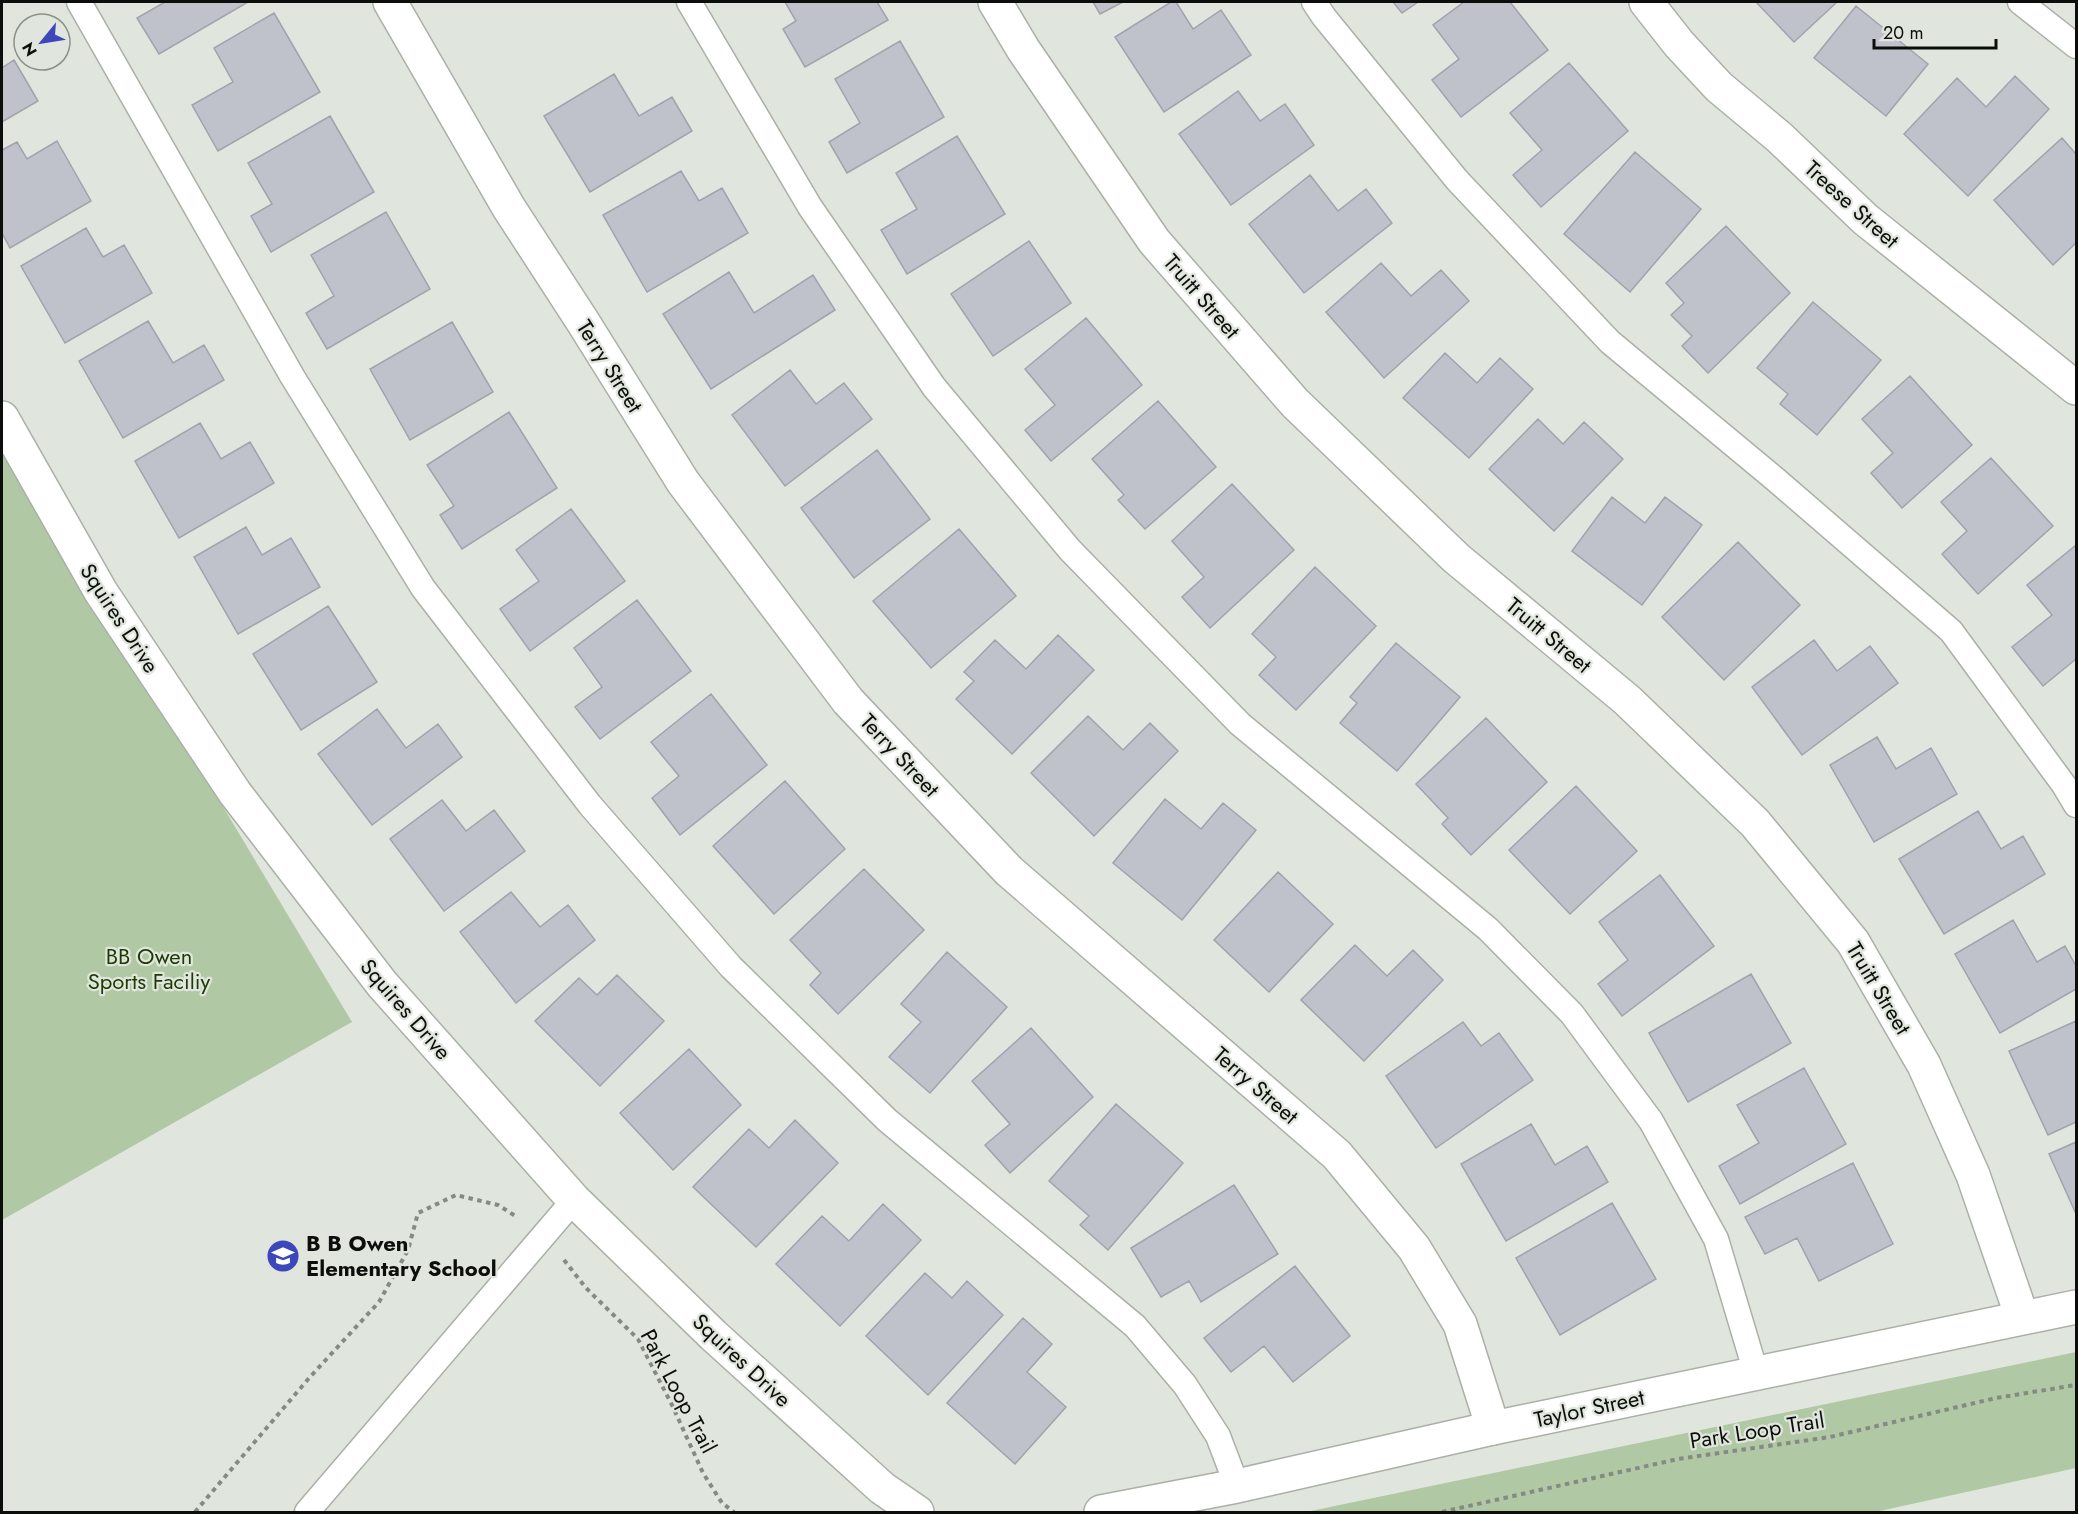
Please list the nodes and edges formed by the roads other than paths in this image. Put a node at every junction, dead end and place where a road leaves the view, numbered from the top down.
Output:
1 (79, 2) edge
2 (390, 2) edge
3 (689, 2) edge
4 (995, 2) edge
5 (1314, 2) edge
6 (1646, 2) edge
7 (2020, 2) edge
8 (2076, 46) edge
9 (2076, 388) edge
10 (2, 418) edge
11 (2076, 805) edge
12 (574, 1200) junction
13 (2076, 1306) edge
14 (2022, 1317) junction
15 (1756, 1373) junction
16 (1494, 1428) junction
17 (1237, 1486) junction
18 (307, 1512) edge
19 (917, 1512) edge
20 (1101, 1512) edge

1 - 17 lane
2 - 16 street, Terry Street
3 - 15 lane
4 - 14 street, Truitt Street
5 - 11 lane
6 - 9 street, Treese Street
7 - 8 lane
10 - 12 street, Squires Drive
12 - 18 lane
12 - 19 street, Squires Drive
13 - 14 street, Taylor Street
14 - 15 street, Taylor Street
15 - 16 street, Taylor Street
16 - 17 street, Taylor Street
17 - 20 street, Taylor Street

